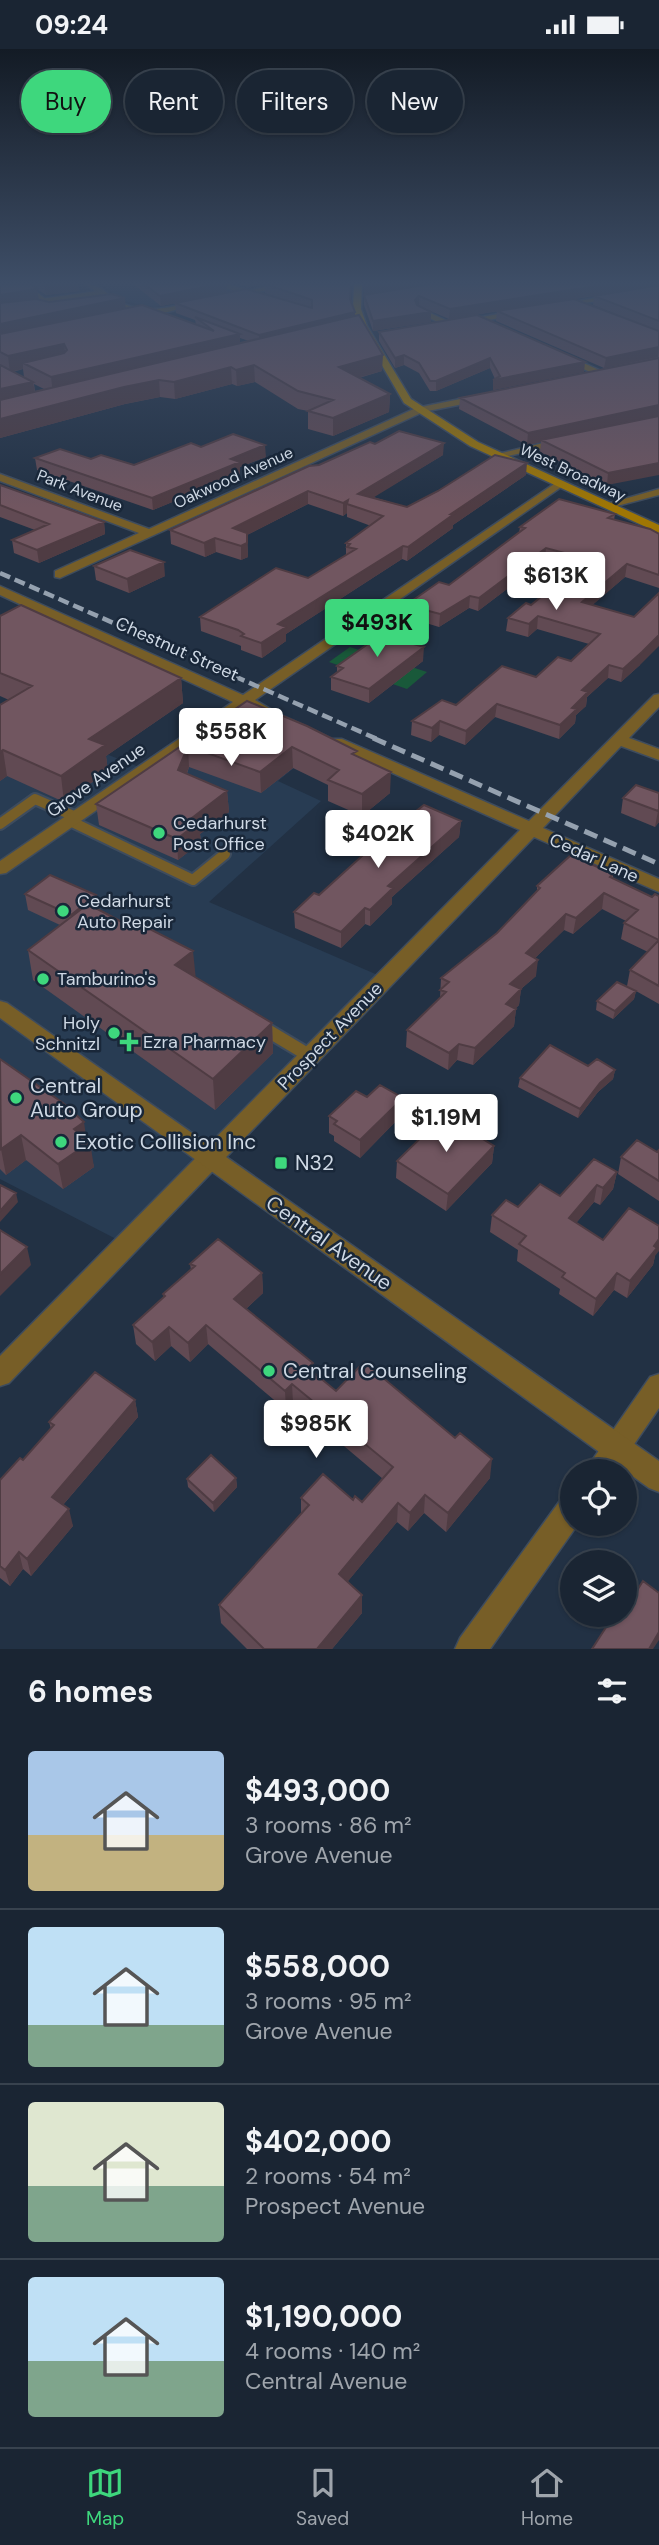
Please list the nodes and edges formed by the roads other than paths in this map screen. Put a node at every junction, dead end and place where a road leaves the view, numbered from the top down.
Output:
1 (382, 359) edge
2 (568, 359) edge
3 (614, 372) edge
4 (603, 374) junction
5 (590, 377) edge
6 (485, 398) edge
7 (420, 410) junction
8 (580, 437) edge
9 (499, 455) junction
10 (0, 477) edge
11 (559, 483) junction
12 (659, 492) edge
13 (608, 505) junction
14 (659, 529) edge
15 (149, 533) junction
16 (60, 574) dead end
17 (0, 590) edge
18 (28, 603) junction
19 (9, 613) edge
20 (659, 698) edge
21 (244, 701) junction
22 (282, 718) edge
23 (319, 734) edge
24 (618, 739) junction
25 (659, 755) edge
26 (73, 819) junction
27 (0, 824) edge
28 (530, 830) junction
29 (225, 855) dead end
30 (1, 866) edge
31 (659, 886) edge
32 (0, 1008) edge
33 (252, 1021) edge
34 (310, 1056) junction
35 (210, 1158) junction
36 (0, 1374) edge
37 (659, 1387) edge
38 (615, 1447) junction
39 (607, 1459) edge
40 (659, 1478) edge
41 (560, 1525) edge
42 (471, 1649) edge

1 - 7 main road, West Broadway
2 - 4 street
3 - 4 street
4 - 5 street
6 - 7 street, Oakwood Avenue
7 - 9 main road, West Broadway
7 - 15 street, Oakwood Avenue
8 - 9 street
9 - 11 main road, West Broadway
10 - 15 street, Park Avenue
11 - 13 main road, West Broadway
11 - 21 street, Grove Avenue
12 - 13 street
13 - 14 main road, West Broadway
15 - 16 street, Oakwood Avenue
17 - 18 street, Chestnut Street
18 - 19 street
18 - 21 street, Chestnut Street
20 - 24 street, Prospect Avenue
21 - 22 street, Chestnut Street
21 - 26 street, Grove Avenue
23 - 28 street
24 - 25 street
24 - 28 street, Prospect Avenue
26 - 27 lane
26 - 29 lane
26 - 30 street, Grove Avenue
28 - 31 street, Cedar Lane
28 - 34 street, Prospect Avenue
32 - 35 street, Central Avenue
33 - 34 lane
34 - 35 street, Prospect Avenue
35 - 36 street, Prospect Avenue
35 - 38 street, Central Avenue
37 - 38 street
38 - 39 street
38 - 40 street, Central Avenue
41 - 42 street

